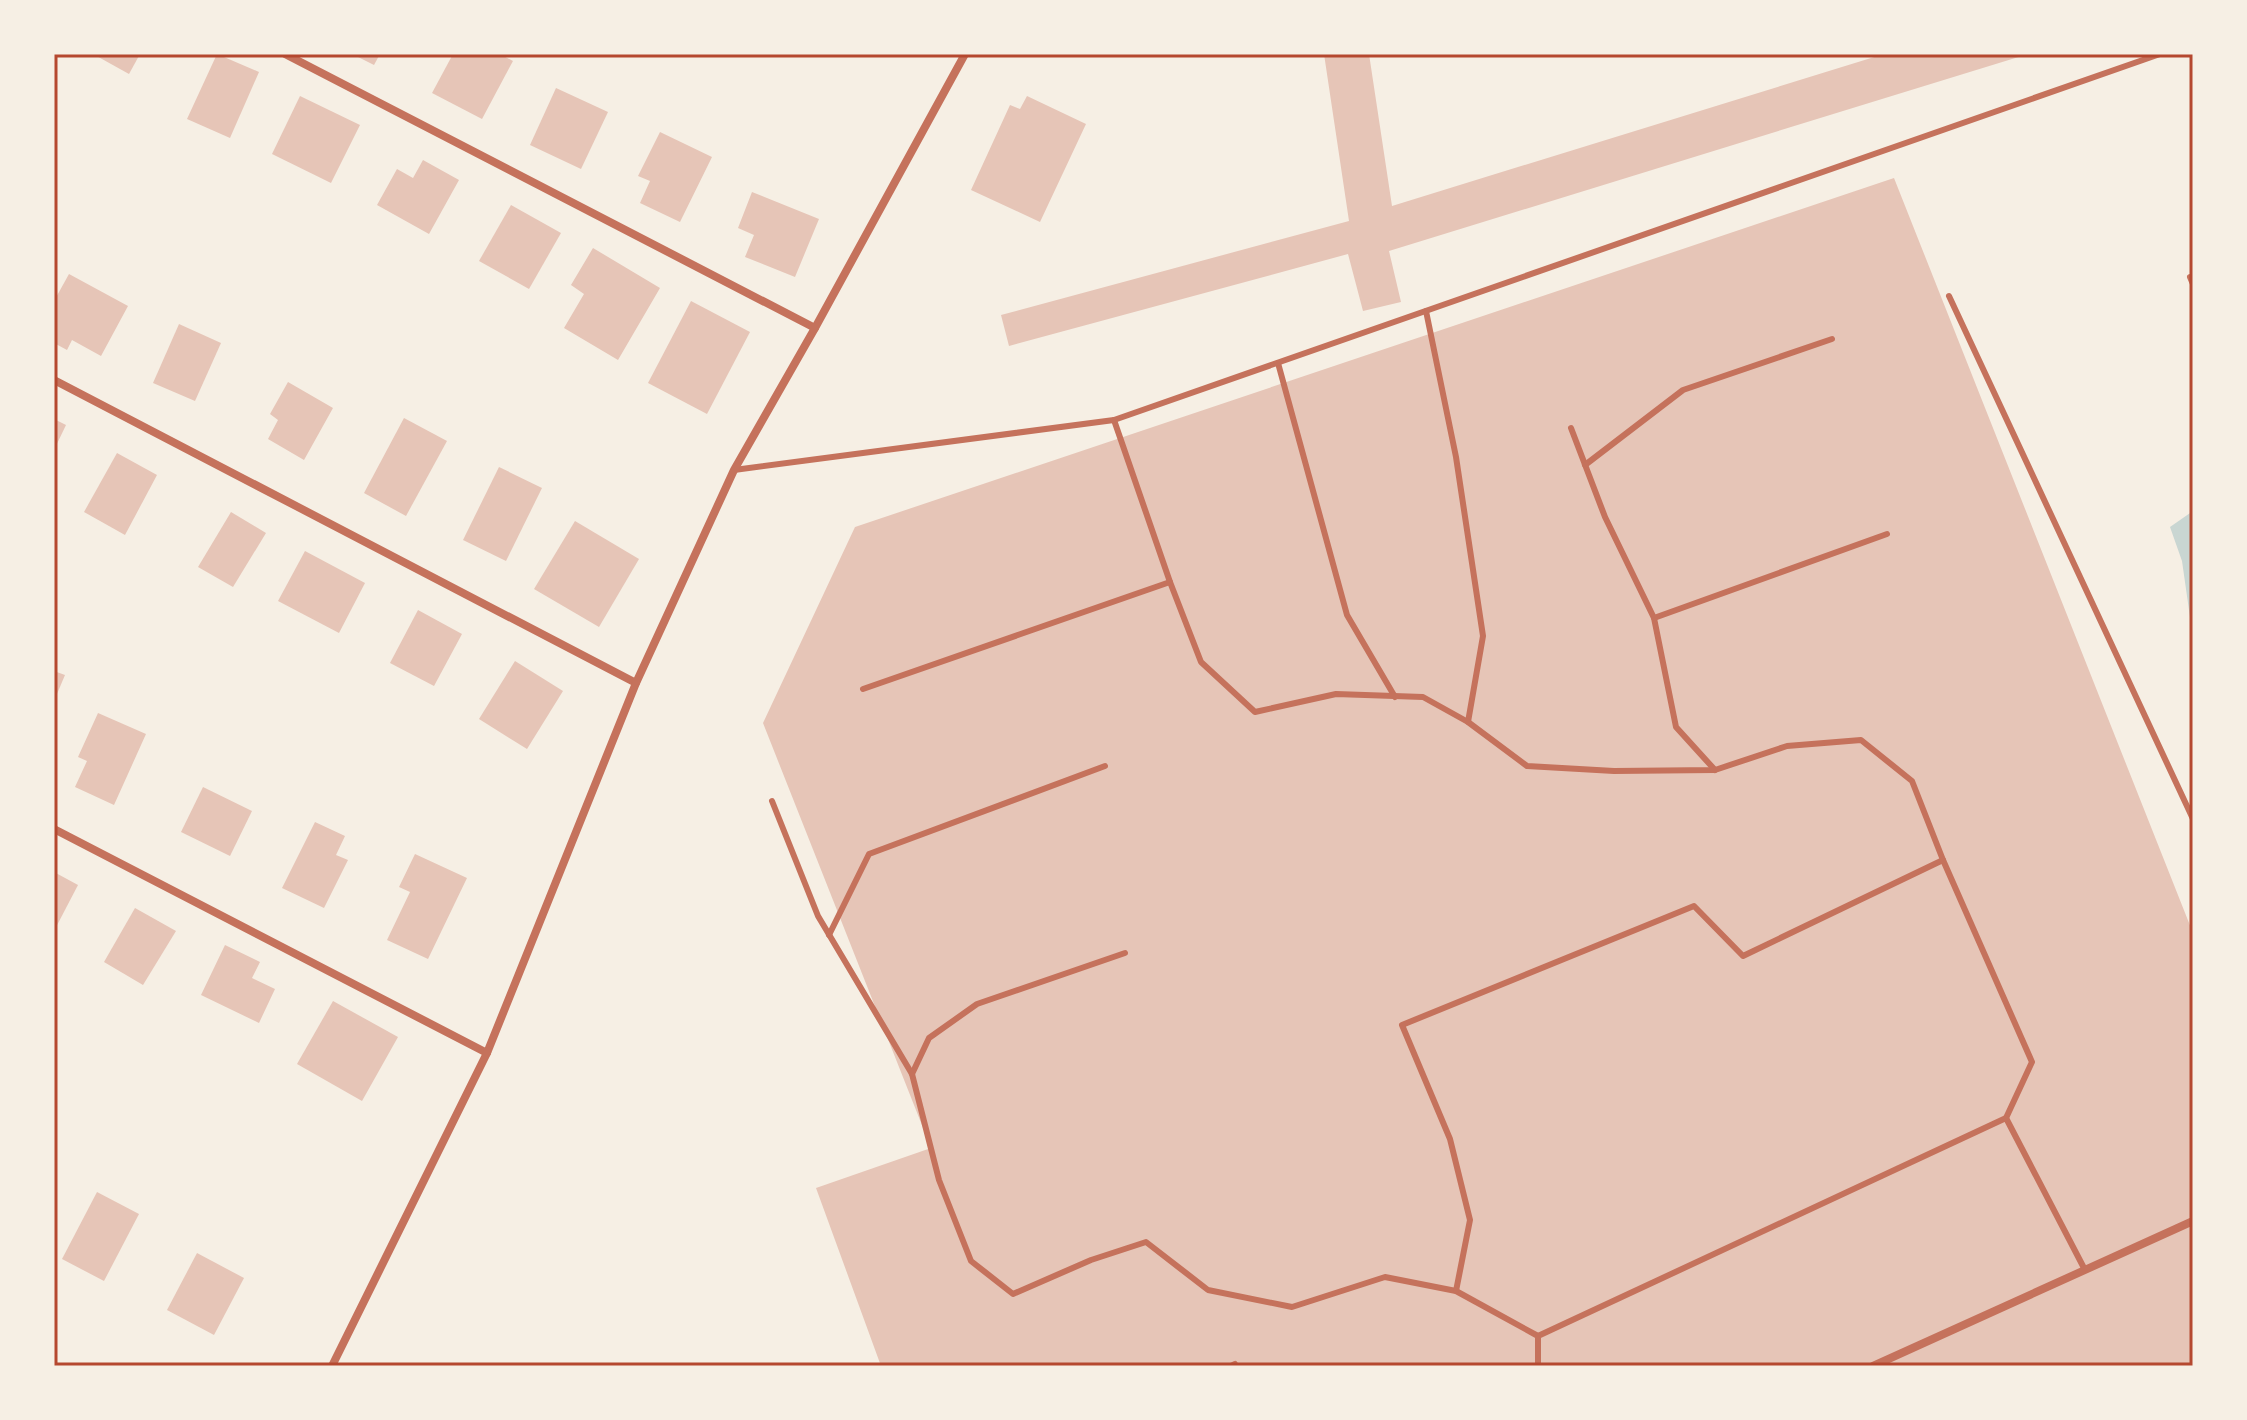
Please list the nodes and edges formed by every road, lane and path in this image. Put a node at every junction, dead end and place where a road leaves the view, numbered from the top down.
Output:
1 (285, 54) edge
2 (965, 54) edge
3 (2160, 54) edge
4 (1949, 296) dead end
5 (1426, 311) junction
6 (815, 328) junction
7 (1832, 339) dead end
8 (1278, 363) junction
9 (54, 380) edge
10 (1114, 420) junction
11 (1571, 428) dead end
12 (1585, 465) junction
13 (734, 470) junction
14 (1887, 534) dead end
15 (1170, 582) junction
16 (1654, 618) junction
17 (636, 683) junction
18 (863, 689) dead end
19 (1395, 697) junction
20 (1468, 722) junction
21 (1105, 766) dead end
22 (1715, 770) junction
23 (772, 801) dead end
24 (2193, 819) edge
25 (54, 829) edge
26 (1943, 860) junction
27 (829, 935) junction
28 (1125, 953) dead end
29 (487, 1053) junction
30 (912, 1074) junction
31 (2006, 1118) junction
32 (2193, 1221) edge
33 (2085, 1270) junction
34 (1456, 1291) junction
35 (1538, 1336) junction
36 (332, 1366) edge
37 (1538, 1366) edge
38 (1873, 1366) edge

1 - 6 street
2 - 6 street
3 - 5 lane
4 - 24 lane
5 - 8 lane
5 - 20 lane
6 - 13 street
7 - 12 lane
8 - 10 lane
8 - 19 lane
9 - 17 street
10 - 13 lane
10 - 15 lane
11 - 12 lane
12 - 16 lane
13 - 17 street
14 - 16 lane
15 - 18 lane
15 - 19 lane
16 - 22 lane
17 - 29 street
19 - 20 lane
20 - 22 lane
21 - 27 lane
22 - 26 lane
23 - 27 lane
25 - 29 street
26 - 31 lane
26 - 34 lane
27 - 30 lane
28 - 30 lane
29 - 36 street
30 - 34 lane
31 - 33 lane
31 - 35 lane
32 - 33 street
33 - 38 street
34 - 35 lane
35 - 37 lane

